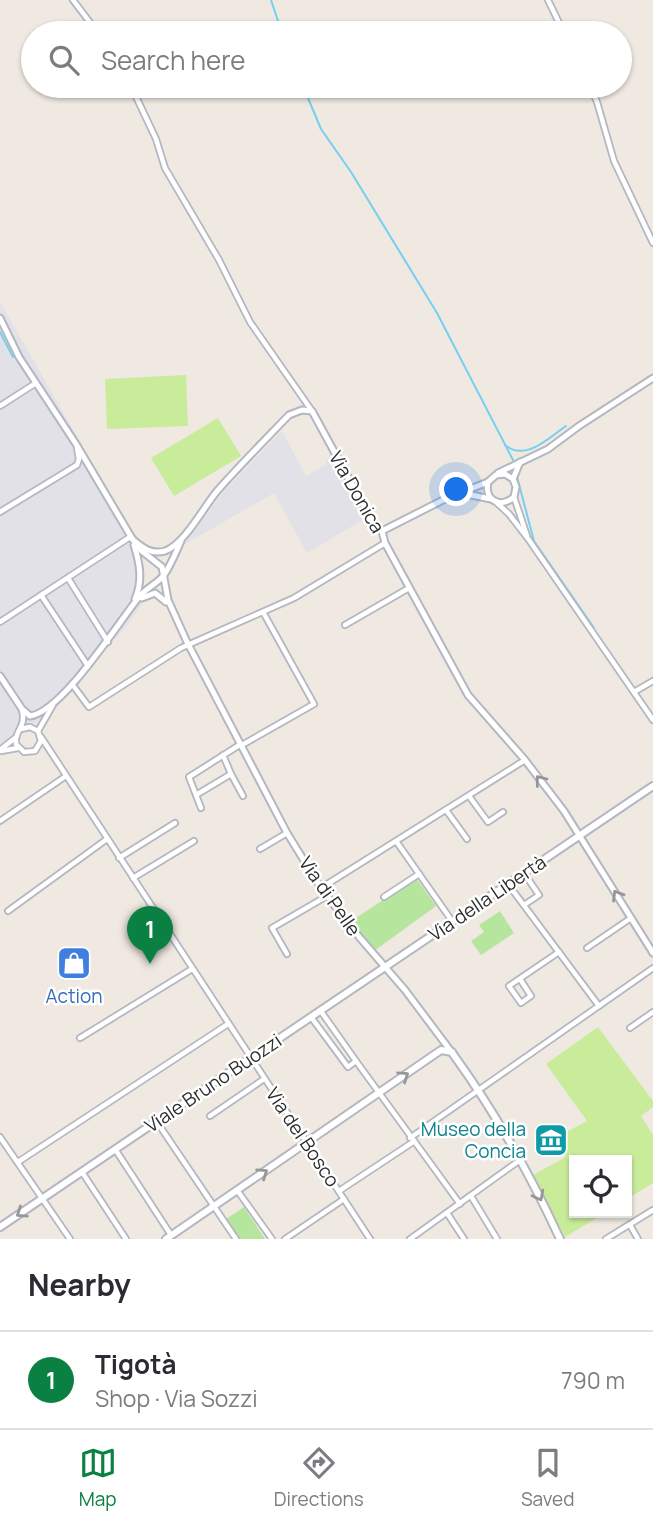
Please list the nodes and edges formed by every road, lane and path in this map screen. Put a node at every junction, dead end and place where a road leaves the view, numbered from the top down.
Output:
1 (73, 0) edge
2 (548, 0) edge
3 (89, 21) edge
4 (558, 21) edge
5 (137, 98) edge
6 (595, 98) edge
7 (653, 243) edge
8 (0, 318) edge
9 (653, 378) edge
10 (36, 383) junction
11 (0, 406) edge
12 (312, 411) junction
13 (76, 444) junction
14 (520, 461) junction
15 (72, 468) junction
16 (496, 475) junction
17 (96, 478) junction
18 (513, 479) junction
19 (488, 482) junction
20 (461, 493) junction
21 (514, 497) junction
22 (494, 501) junction
23 (0, 512) edge
24 (382, 531) junction
25 (186, 532) junction
26 (131, 538) junction
27 (528, 540) junction
28 (385, 543) junction
29 (165, 574) junction
30 (68, 578) junction
31 (409, 588) junction
32 (41, 595) junction
33 (130, 610) junction
34 (173, 611) junction
35 (263, 612) junction
36 (0, 622) edge
37 (345, 625) dead end
38 (108, 642) junction
39 (188, 644) junction
40 (88, 666) junction
41 (0, 676) edge
42 (653, 681) edge
43 (72, 684) junction
44 (634, 692) junction
45 (58, 698) junction
46 (22, 709) junction
47 (653, 720) edge
48 (21, 729) junction
49 (39, 734) junction
50 (16, 737) junction
51 (242, 744) junction
52 (19, 748) junction
53 (38, 749) junction
54 (0, 750) edge
55 (51, 753) junction
56 (223, 755) junction
57 (525, 760) junction
58 (231, 774) junction
59 (66, 776) junction
60 (653, 786) edge
61 (196, 795) junction
62 (243, 796) dead end
63 (469, 796) junction
64 (201, 808) dead end
65 (446, 810) junction
66 (503, 811) dead end
67 (0, 821) edge
68 (176, 823) dead end
69 (287, 833) junction
70 (580, 835) junction
71 (107, 839) junction
72 (467, 839) dead end
73 (194, 841) dead end
74 (396, 841) junction
75 (260, 849) dead end
76 (119, 858) junction
77 (524, 873) junction
78 (419, 874) junction
79 (133, 878) junction
80 (508, 884) junction
81 (321, 888) junction
82 (327, 896) junction
83 (384, 897) dead end
84 (524, 905) junction
85 (8, 911) dead end
86 (631, 918) junction
87 (452, 921) junction
88 (587, 948) dead end
89 (559, 952) junction
90 (653, 953) edge
91 (287, 954) dead end
92 (653, 968) edge
93 (192, 969) junction
94 (388, 970) junction
95 (520, 979) junction
96 (599, 1006) junction
97 (653, 1012) edge
98 (322, 1014) junction
99 (313, 1019) junction
100 (228, 1024) junction
101 (630, 1028) dead end
102 (80, 1038) dead end
103 (452, 1053) junction
104 (250, 1058) junction
105 (356, 1061) junction
106 (264, 1079) junction
107 (479, 1090) junction
108 (379, 1093) junction
109 (211, 1116) dead end
110 (156, 1121) junction
111 (0, 1137) edge
112 (411, 1140) junction
113 (308, 1143) junction
114 (116, 1149) junction
115 (521, 1160) junction
116 (18, 1162) junction
117 (82, 1172) junction
118 (237, 1190) junction
119 (339, 1191) junction
120 (471, 1196) junction
121 (42, 1198) junction
122 (344, 1199) junction
123 (460, 1203) junction
124 (214, 1206) junction
125 (653, 1210) edge
126 (447, 1213) junction
127 (630, 1225) junction
128 (0, 1227) edge
129 (168, 1237) edge
130 (70, 1239) edge
131 (126, 1239) edge
132 (236, 1239) edge
133 (272, 1239) edge
134 (285, 1239) edge
135 (370, 1239) edge
136 (410, 1239) edge
137 (464, 1239) edge
138 (497, 1239) edge
139 (560, 1239) edge
140 (606, 1239) edge
141 (638, 1239) edge

1 - 3 street
2 - 4 street
5 - 12 street, Via Donica
6 - 7 street
8 - 10 street
9 - 14 street
10 - 11 street
10 - 13 street
12 - 24 street, Via Donica
12 - 25 street
13 - 15 street
13 - 17 street
14 - 16 street
14 - 18 street
15 - 17 street
15 - 23 street
16 - 18 street
16 - 19 street
17 - 26 street
18 - 21 street
19 - 20 street
19 - 22 street
20 - 22 street
20 - 24 street
21 - 22 street
21 - 27 street
22 - 27 street
24 - 28 street, Via Donica
25 - 26 street
25 - 29 street
26 - 29 street
26 - 30 street
26 - 33 street
27 - 44 street
28 - 31 street, Via Donica
28 - 35 street
29 - 33 street
29 - 34 street, Via di Pelle
30 - 32 street
30 - 38 street
31 - 37 street
31 - 57 street, Via Donica
32 - 36 street
32 - 40 street
33 - 34 street
33 - 38 street
34 - 39 street, Via di Pelle
35 - 39 street
35 - 51 street
38 - 40 street
39 - 43 street
39 - 51 street, Via di Pelle
40 - 43 street
41 - 46 street
42 - 44 street
43 - 45 street
44 - 47 street
45 - 46 street
45 - 49 street
46 - 48 street
48 - 49 street
48 - 50 street
49 - 53 street
49 - 55 street, Via del Bosco
50 - 52 street
50 - 54 street
51 - 56 street
51 - 69 street, Via di Pelle
52 - 53 street
52 - 54 street
53 - 55 street
55 - 59 street, Via del Bosco
56 - 58 street
56 - 61 street
57 - 63 street
70 -> 57 street, Via Donica
58 - 61 street
58 - 62 street
59 - 67 street
59 - 71 street, Via del Bosco
60 - 70 main road, Via della Libertà
61 - 64 street
63 - 65 street
63 - 66 street
65 - 72 street
65 - 74 street
68 - 76 street
69 - 75 street
69 - 81 street, Via di Pelle
70 - 77 main road, Via della Libertà
86 -> 70 street, Via Donica
71 - 76 street, Via del Bosco
71 - 85 street
73 - 79 street
74 - 78 street
74 - 81 street
76 - 79 street, Via del Bosco
77 - 80 main road, Via della Libertà
77 - 84 street
78 - 83 street
78 - 87 street
79 - 93 street, Via del Bosco
80 - 84 street
80 - 87 main road, Via della Libertà
81 - 82 street, Via di Pelle
82 - 91 street
82 - 94 street, Via di Pelle
84 - 89 street
86 - 88 street
86 - 90 street, Via Donica
87 - 94 main road, Via della Libertà
89 - 95 street
89 - 96 street
92 - 96 street
93 - 100 street, Via del Bosco
93 - 102 street
94 - 98 main road, Viale Bruno Buozzi
94 - 103 street, Via di Pelle
95 - 95 street
96 - 107 street
97 - 101 street
98 - 99 main road, Viale Bruno Buozzi
98 - 105 street
99 - 104 main road, Viale Bruno Buozzi
99 - 105 street
100 - 104 street, Via del Bosco
100 - 116 street
103 - 107 main road, Via di Pelle
108 -> 103 main road
104 - 106 street, Via del Bosco
104 - 110 main road, Viale Bruno Buozzi
105 - 108 street
106 - 109 street
106 - 113 street, Via del Bosco
107 - 112 street
107 - 115 main road, Via di Pelle
108 - 112 street
108 - 113 main road
110 - 114 main road, Viale Bruno Buozzi
110 - 124 street
111 - 116 street
112 - 119 street
112 - 123 street
118 -> 113 main road
113 - 119 street, Via del Bosco
114 - 117 main road, Viale Bruno Buozzi
114 - 129 street
115 - 120 street
115 -> 139 main road, Via di Pelle
116 - 121 street
117 - 121 main road, Viale Bruno Buozzi
117 - 131 street
118 - 124 main road
118 - 133 street
119 - 122 street, Via del Bosco
120 - 123 street
120 - 138 street
121 -> 128 main road, Viale Bruno Buozzi
121 - 130 street
122 - 134 street
122 - 135 street, Via del Bosco
123 - 126 street
124 - 129 main road
124 - 132 street
125 - 127 street
126 - 136 street
126 - 137 street
127 - 140 street
127 - 141 street

